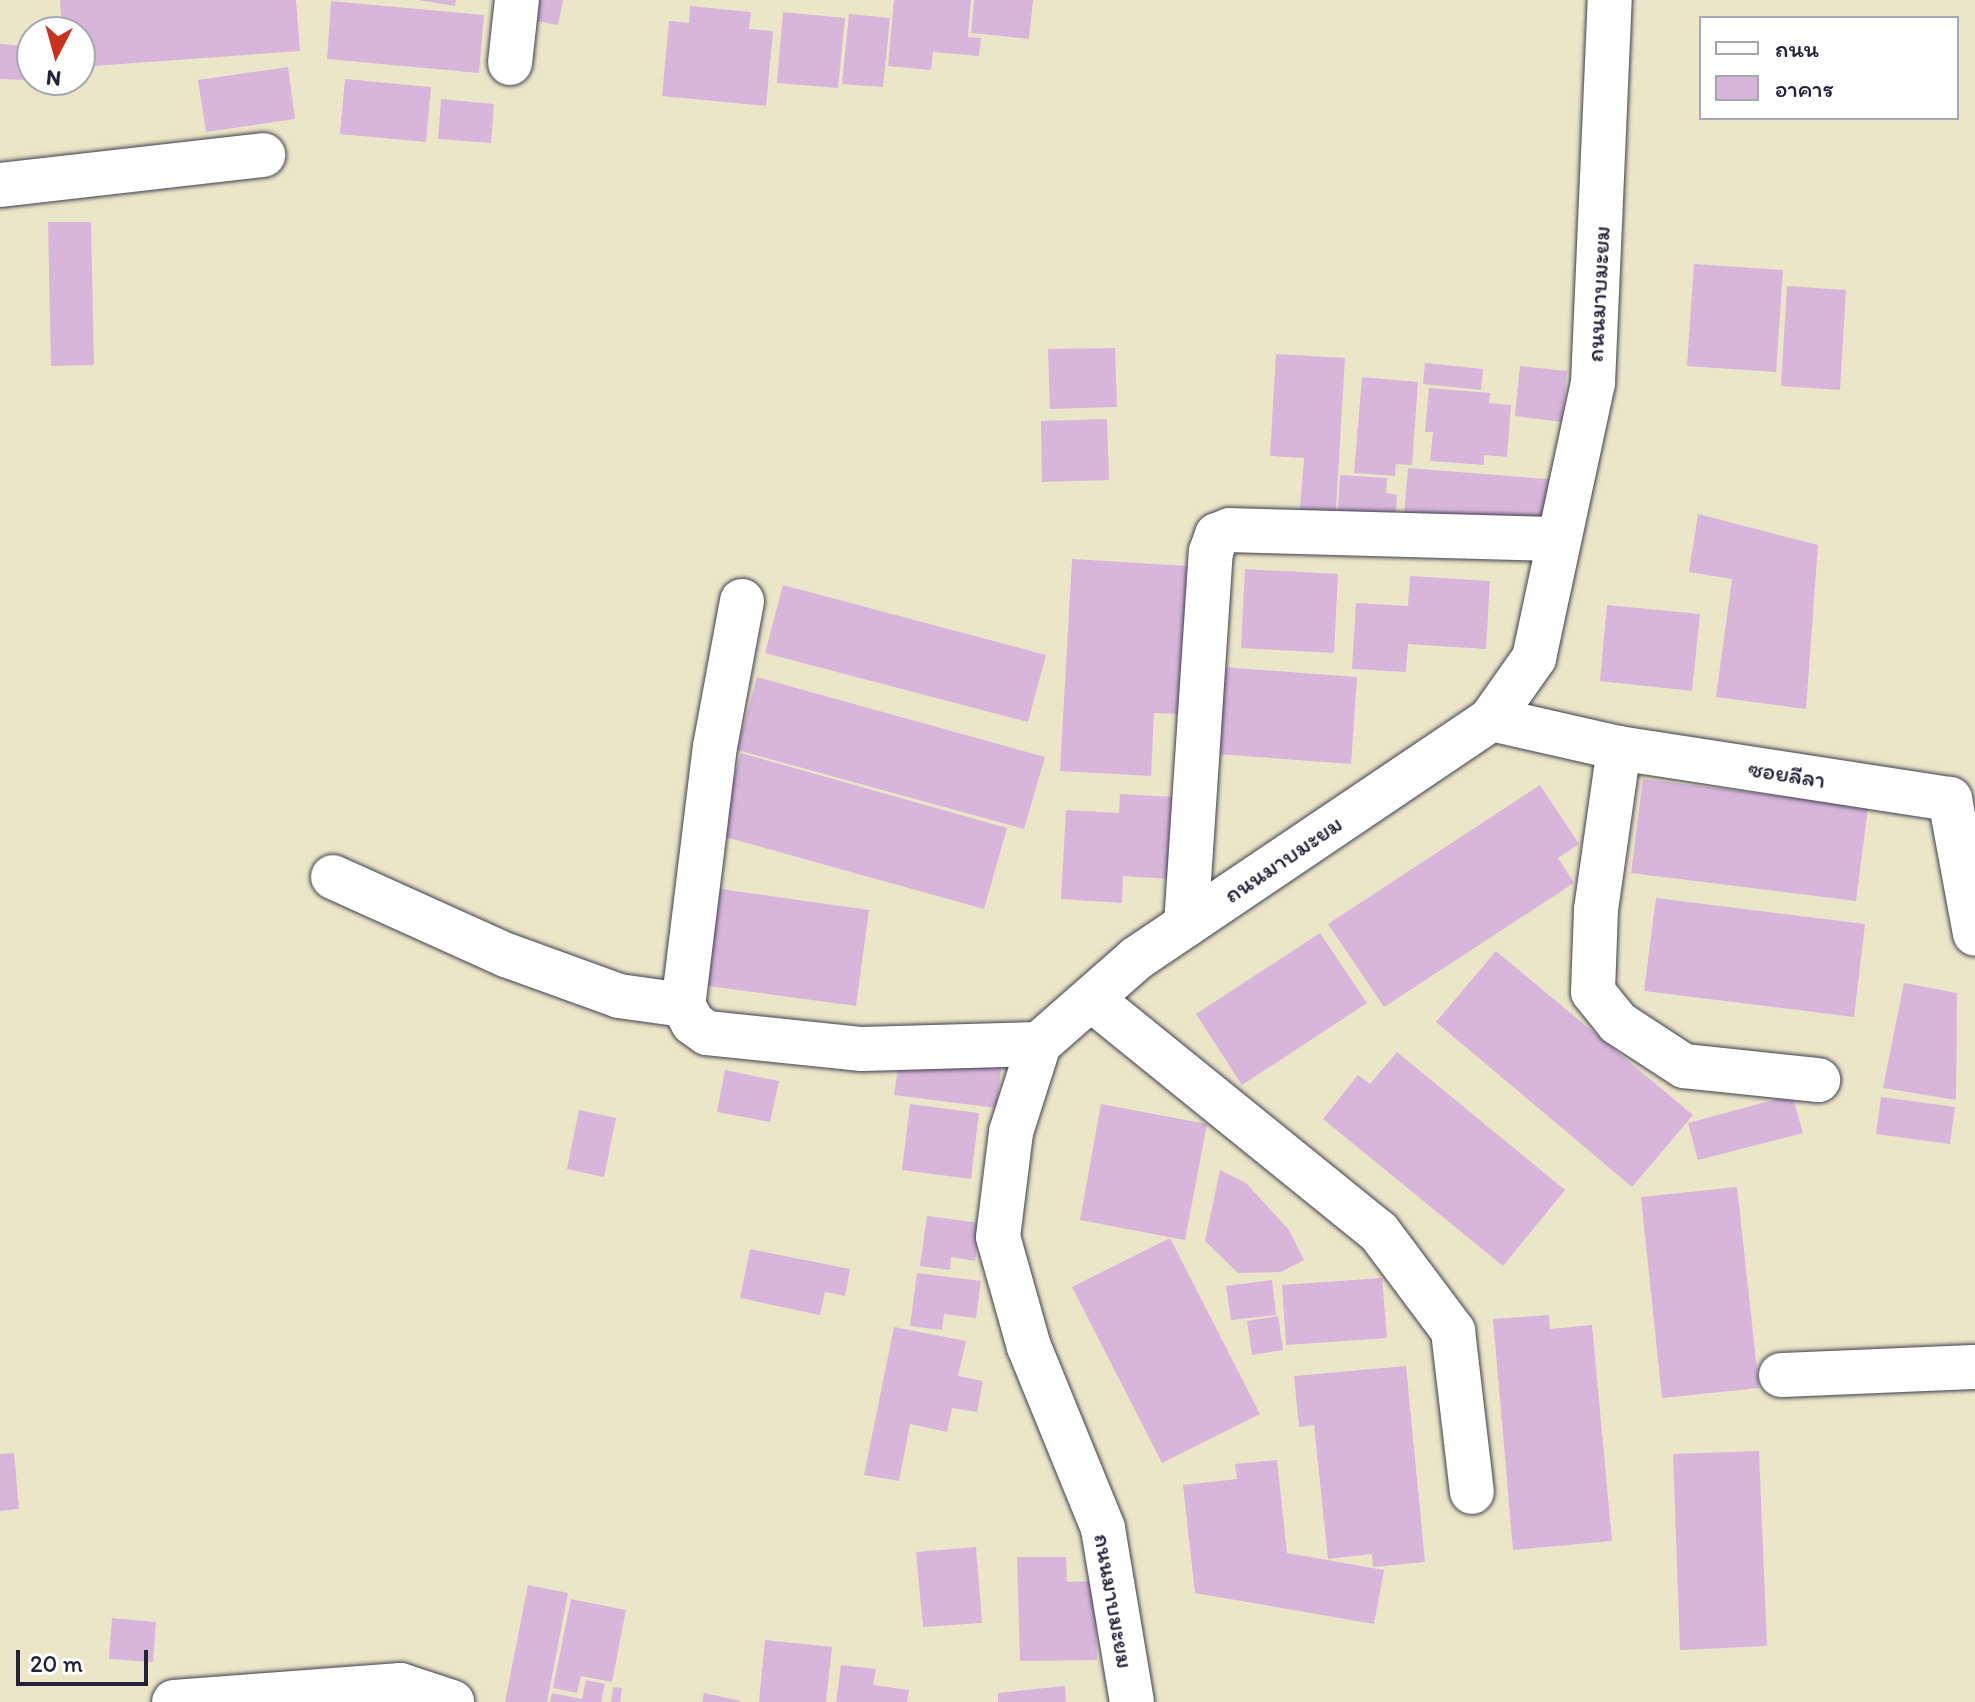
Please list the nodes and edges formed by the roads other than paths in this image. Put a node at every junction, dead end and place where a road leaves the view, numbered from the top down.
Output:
1 (517, 0) edge
2 (1610, 0) edge
3 (510, 63) dead end
4 (263, 155) dead end
5 (0, 185) edge
6 (1559, 539) junction
7 (742, 601) dead end
8 (1491, 719) junction
9 (1619, 748) junction
10 (1962, 789) edge
11 (333, 877) dead end
12 (1186, 925) junction
13 (1975, 934) edge
14 (1091, 999) junction
15 (683, 1005) junction
16 (1039, 1044) junction
17 (1818, 1080) dead end
18 (1975, 1367) edge
19 (1781, 1375) dead end
20 (1472, 1492) dead end
21 (174, 1702) edge
22 (452, 1702) edge
23 (1132, 1702) edge

1 - 3 street
2 - 6 street, ถนนมาบมะยม
4 - 5 street
6 - 8 street, ถนนมาบมะยม
6 - 12 street
7 - 15 street
8 - 9 street, ซอยลีลา
8 - 12 street, ถนนมาบมะยม
9 - 10 street, ซอยลีลา
9 - 17 street
10 - 13 street, ซอยลีลา
11 - 15 street
12 - 14 street, ถนนมาบมะยม
14 - 16 street, ถนนมาบมะยม
14 - 20 street
15 - 16 street
16 - 23 street, ถนนมาบมะยม
18 - 19 street
21 - 22 street

